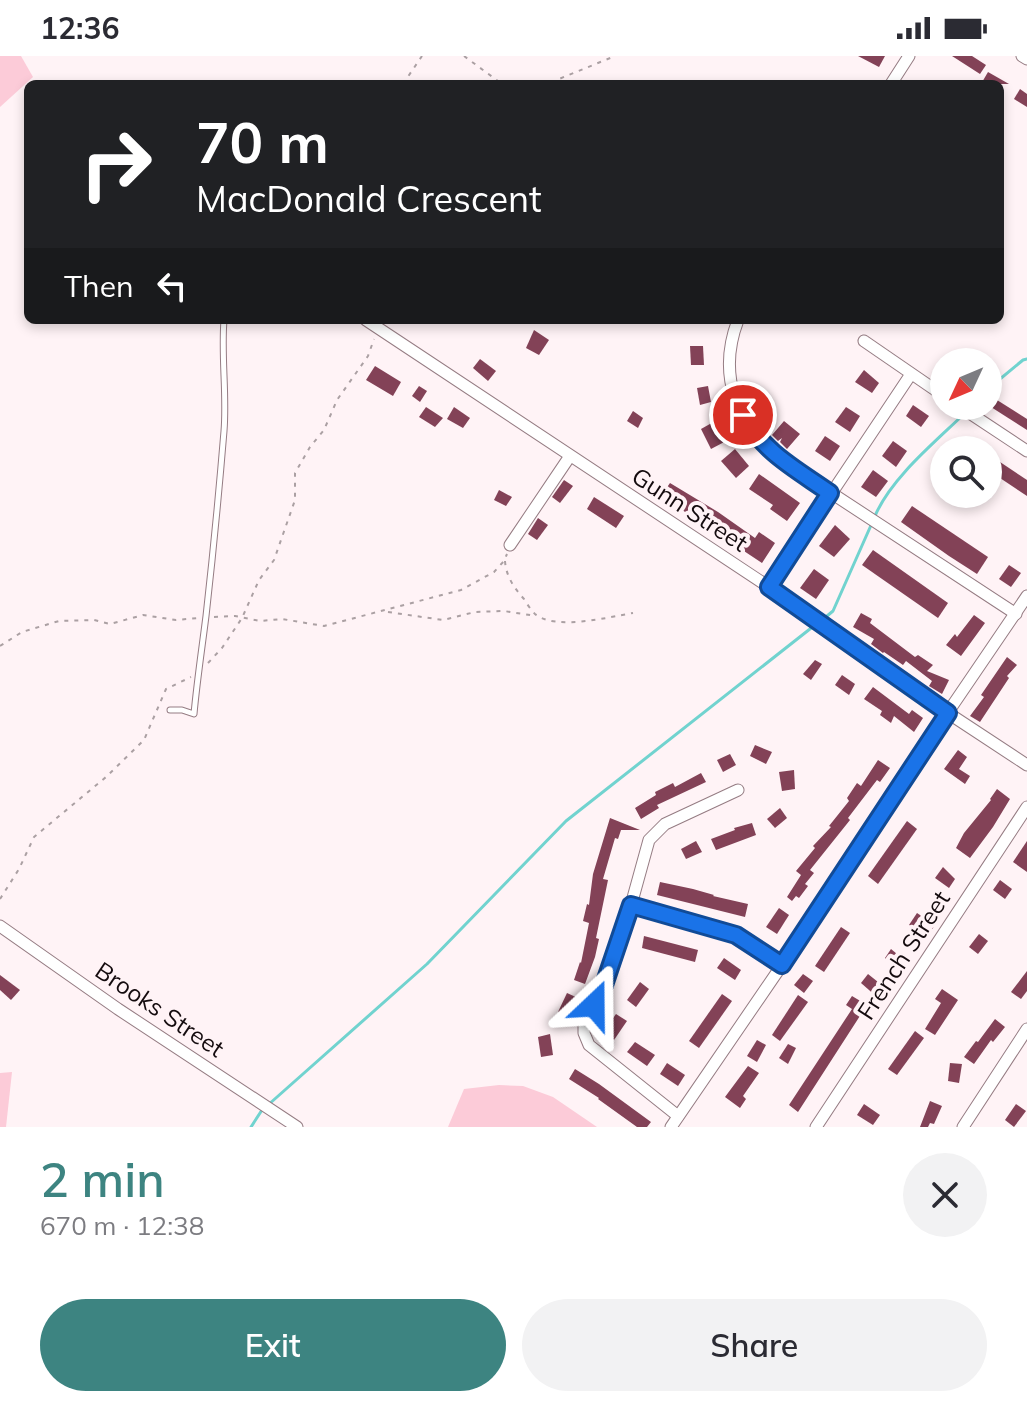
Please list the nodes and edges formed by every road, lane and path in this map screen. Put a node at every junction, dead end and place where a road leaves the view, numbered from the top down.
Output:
1 (422, 56) edge
2 (464, 56) edge
3 (615, 56) edge
4 (909, 56) edge
5 (1022, 56) edge
6 (1027, 59) edge
7 (406, 80) edge
8 (497, 80) edge
9 (558, 80) edge
10 (894, 80) edge
11 (224, 324) edge
12 (372, 324) edge
13 (737, 324) edge
14 (864, 341) dead end
15 (911, 374) junction
16 (930, 387) edge
17 (980, 420) edge
18 (1027, 451) edge
19 (570, 456) junction
20 (830, 493) junction
21 (510, 545) joint
22 (504, 561) junction
23 (769, 587) junction
24 (1027, 596) edge
25 (384, 611) junction
26 (633, 613) dead end
27 (1016, 614) junction
28 (537, 616) junction
29 (206, 617) junction
30 (1, 645) edge
31 (170, 710) dead end
32 (948, 713) junction
33 (1027, 765) edge
34 (738, 790) dead end
35 (1027, 807) edge
36 (631, 905) junction
37 (0, 926) edge
38 (782, 965) junction
39 (1027, 1029) edge
40 (678, 1116) junction
41 (297, 1127) edge
42 (671, 1127) edge
43 (816, 1127) edge
44 (963, 1127) edge

1 - 7 path
2 - 8 path
3 - 9 path
4 - 10 street
5 - 6 street
11 - 29 lane
12 - 19 street, Gunn Street
13 - 20 street
14 - 15 street
15 - 16 street
15 - 20 street
17 - 18 street
19 - 21 street
19 - 23 street, Gunn Street
20 - 23 street
20 - 27 street
21 - 22 path
22 - 25 path
22 - 28 path
23 - 32 street, Gunn Street
24 - 27 street
25 - 28 path
25 - 29 path
26 - 28 path
27 - 32 street
29 - 30 path
29 - 31 lane
32 - 33 street, Gunn Street
32 - 38 street
34 - 36 street
35 - 43 street, French Street
36 - 38 street
36 - 40 street
37 - 41 street, Brooks Street
38 - 40 street
39 - 44 street
40 - 42 street

